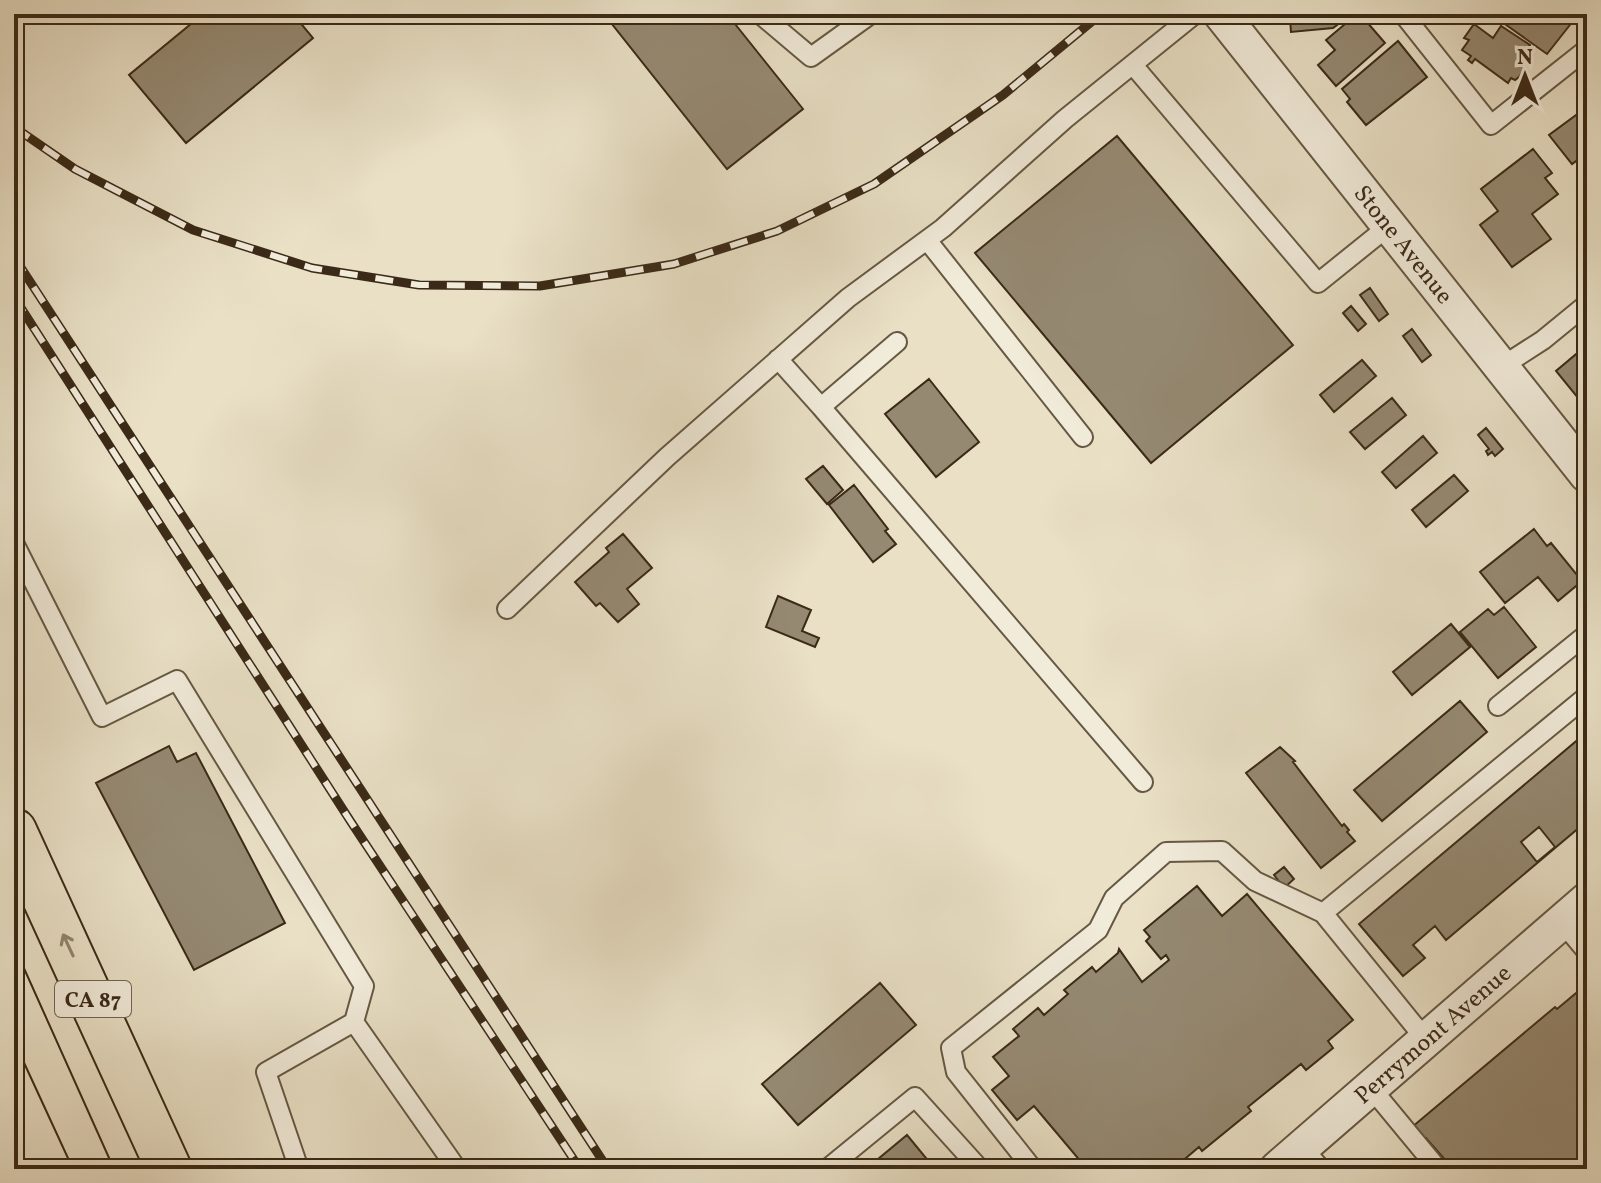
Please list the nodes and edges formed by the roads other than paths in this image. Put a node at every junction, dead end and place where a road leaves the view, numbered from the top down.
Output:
1 (760, 14) edge
2 (871, 14) edge
3 (1195, 14) edge
4 (1221, 14) edge
5 (1403, 14) edge
6 (1587, 49) edge
7 (1133, 65) junction
8 (1390, 225) junction
9 (927, 240) junction
10 (1587, 304) edge
11 (897, 342) dead end
12 (778, 359) junction
13 (1501, 367) junction
14 (821, 407) junction
15 (1083, 437) dead end
16 (1587, 475) edge
17 (14, 543) edge
18 (507, 609) dead end
19 (1587, 634) edge
20 (1587, 696) edge
21 (1498, 706) dead end
22 (1143, 782) dead end
23 (14, 831) edge
24 (1574, 911) edge
25 (1323, 913) junction
26 (1587, 952) edge
27 (354, 1022) junction
28 (1426, 1040) junction
29 (112, 1041) junction
30 (1371, 1088) junction
31 (1300, 1162) edge
32 (169, 1169) edge
33 (190, 1169) edge
34 (299, 1169) edge
35 (457, 1169) edge
36 (827, 1169) edge
37 (980, 1169) edge
38 (1033, 1169) edge
39 (1438, 1169) edge

1 - 2 lane
3 - 7 lane
4 - 8 street, Stone Avenue
5 - 6 lane
7 - 8 lane
7 - 9 lane
8 - 13 street, Stone Avenue
9 - 12 lane
9 - 15 lane
10 - 13 lane
11 - 14 lane
12 - 14 lane
12 - 18 lane
13 - 16 street, Stone Avenue
14 - 22 lane
17 - 27 lane
19 - 21 lane
20 - 25 lane
29 -> 23 highway, CA 87
24 - 26 lane
24 - 28 street, Perrymont Avenue
25 - 28 lane
25 - 38 lane
27 - 34 lane
27 - 35 lane
28 - 30 street, Perrymont Avenue
29 - 32 highway, CA 87
29 - 33 highway
30 - 31 street, Perrymont Avenue
30 - 39 lane
36 - 37 lane

